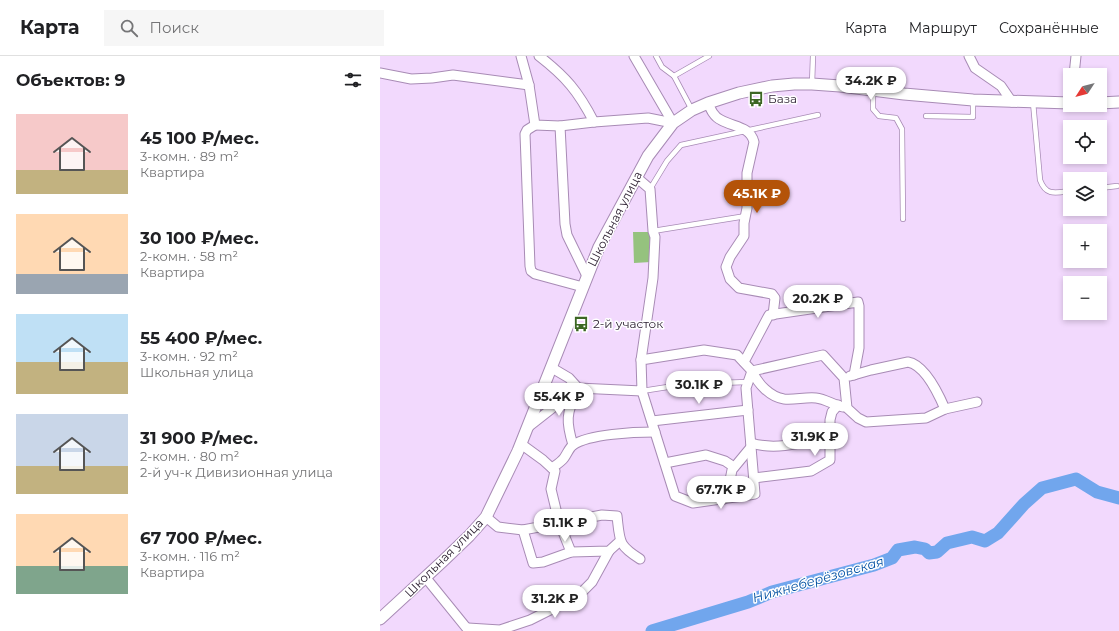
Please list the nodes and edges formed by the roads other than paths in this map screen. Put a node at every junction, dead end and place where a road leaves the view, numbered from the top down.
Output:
1 (521, 56) edge
2 (539, 56) edge
3 (634, 56) edge
4 (656, 56) edge
5 (709, 56) edge
6 (813, 56) edge
7 (969, 56) edge
8 (1076, 56) edge
9 (1075, 68) edge
10 (380, 75) edge
11 (674, 76) junction
12 (812, 84) junction
13 (529, 85) junction
14 (873, 90) junction
15 (973, 100) junction
16 (1012, 102) junction
17 (1033, 102) junction
18 (1107, 102) edge
19 (1119, 102) edge
20 (708, 103) junction
21 (1063, 103) edge
22 (692, 110) junction
23 (818, 115) dead end
24 (926, 116) dead end
25 (594, 122) junction
26 (673, 124) junction
27 (535, 125) junction
28 (560, 126) junction
29 (747, 130) junction
30 (636, 178) junction
31 (1117, 186) dead end
32 (1107, 187) edge
33 (650, 189) junction
34 (1063, 192) edge
35 (746, 216) junction
36 (903, 219) dead end
37 (653, 230) junction
38 (588, 276) junction
39 (583, 287) junction
40 (774, 315) junction
41 (641, 360) junction
42 (744, 362) junction
43 (552, 368) junction
44 (752, 371) junction
45 (849, 377) junction
46 (748, 382) junction
47 (578, 388) junction
48 (642, 391) junction
49 (977, 402) dead end
50 (838, 406) junction
51 (847, 408) junction
52 (945, 409) junction
53 (748, 410) junction
54 (652, 421) junction
55 (527, 428) junction
56 (655, 432) junction
57 (830, 436) junction
58 (521, 444) junction
59 (751, 445) junction
60 (573, 446) junction
61 (665, 463) junction
62 (734, 467) junction
63 (552, 468) junction
64 (754, 478) junction
65 (724, 499) junction
66 (486, 517) junction
67 (559, 522) junction
68 (523, 530) junction
69 (620, 541) junction
70 (609, 551) junction
71 (571, 552) junction
72 (640, 559) dead end
73 (426, 578) junction
74 (380, 619) edge
75 (468, 630) edge

1 - 13 street
2 - 25 street
3 - 26 street
4 - 11 lane
5 - 11 lane
6 - 12 lane
7 - 16 street
8 - 9 street
10 - 13 street
11 - 22 lane
12 - 14 street, Школьная улица
12 - 20 street, Школьная улица
13 - 27 street
14 - 15 street, Школьная улица
14 - 36 lane
15 - 16 street, Школьная улица
15 - 24 lane
16 - 17 street, Школьная улица
17 - 21 street, Школьная улица
17 - 34 lane
18 - 19 street
20 - 22 street, Школьная улица
20 - 29 street
22 - 26 street, Школьная улица
23 - 29 lane
25 - 26 street
25 - 28 street
26 - 30 street, Школьная улица
27 - 28 street
27 - 39 street
28 - 38 street
29 - 33 lane
29 - 35 street
30 - 33 street
30 - 38 street, Школьная улица
31 - 32 lane
33 - 37 street
35 - 37 lane
35 - 40 street
37 - 41 street
38 - 39 street, Школьная улица
39 - 43 street, Школьная улица
40 - 42 street
40 - 45 street
41 - 42 street
41 - 48 street
42 - 44 street
43 - 47 street
43 - 55 street, Школьная улица
44 - 45 street
44 - 46 street
44 - 50 street
45 - 51 street
45 - 52 street
46 - 48 lane
46 - 53 street
47 - 48 street
47 - 55 street
47 - 60 street
48 - 54 street
49 - 52 street
50 - 51 street
50 - 57 street
51 - 52 street
53 - 54 street
53 - 59 street
54 - 56 street
55 - 58 street, Школьная улица
56 - 60 street
56 - 61 street
57 - 59 street
57 - 64 street
58 - 63 street
58 - 66 street, Школьная улица
59 - 62 street
59 - 64 street
60 - 63 street
61 - 62 street
61 - 65 street
62 - 65 street
63 - 67 street
64 - 65 street
66 - 68 street
66 - 73 street, Школьная улица
67 - 68 street
67 - 69 street
67 - 71 street
68 - 71 street
69 - 70 street
69 - 72 street
70 - 71 street
70 - 75 street
73 - 74 street, Школьная улица
73 - 75 street

